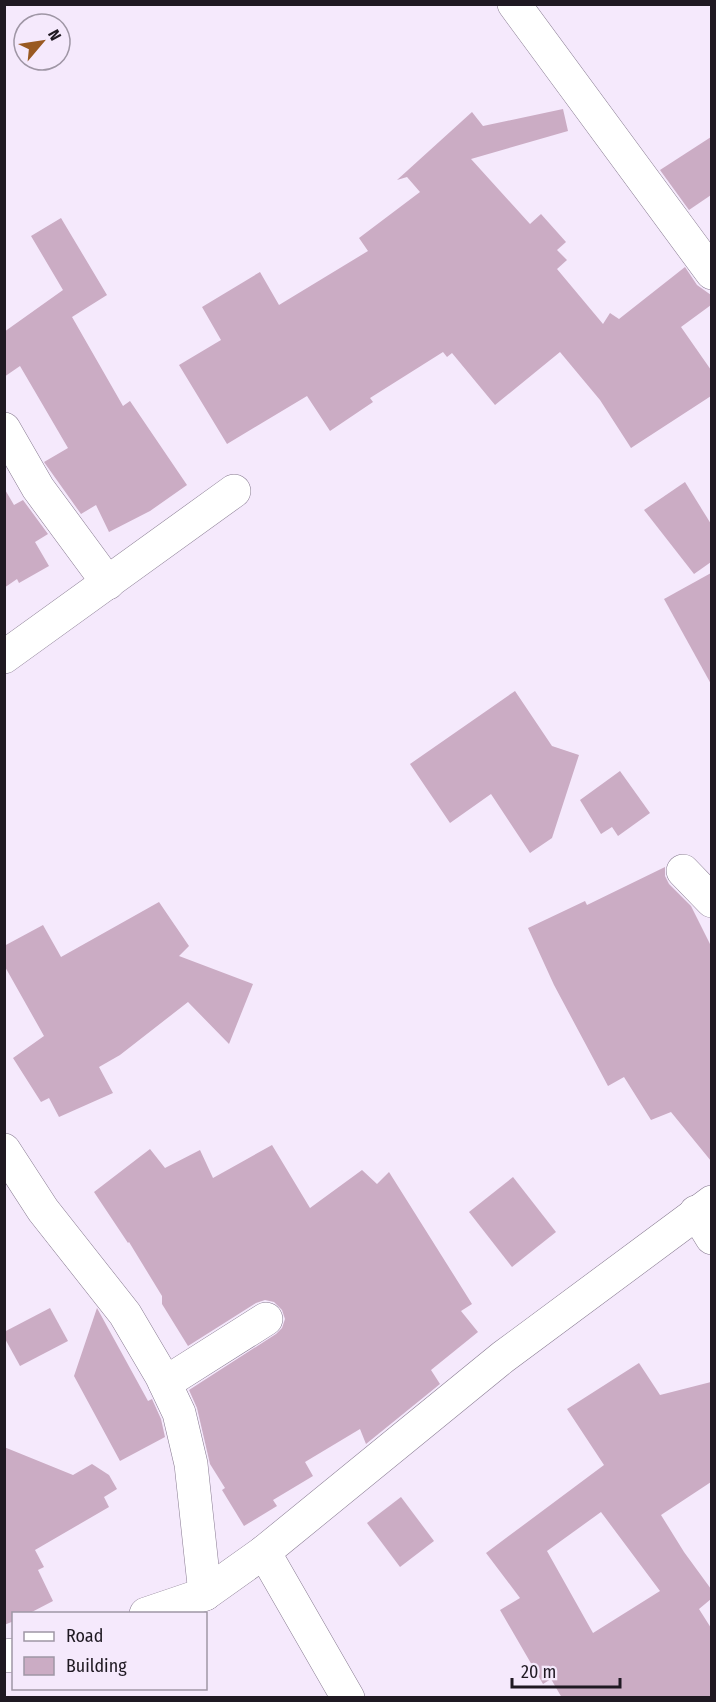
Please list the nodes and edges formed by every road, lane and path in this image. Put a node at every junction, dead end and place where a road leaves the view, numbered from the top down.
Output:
1 (514, 4) edge
2 (711, 273) edge
3 (4, 429) edge
4 (234, 491) dead end
5 (108, 583) junction
6 (4, 657) edge
7 (683, 871) dead end
8 (711, 900) edge
9 (4, 1150) edge
10 (15, 1190) edge
11 (706, 1217) edge
12 (266, 1319) dead end
13 (165, 1383) junction
14 (264, 1552) junction
15 (205, 1594) junction
16 (152, 1612) edge
17 (348, 1698) edge

1 - 2 street
3 - 5 street
4 - 5 street
5 - 6 street
7 - 8 street
9 - 10 street
10 - 13 street
11 - 14 street
12 - 13 street
13 - 15 street
14 - 15 street
14 - 17 street
15 - 16 street

